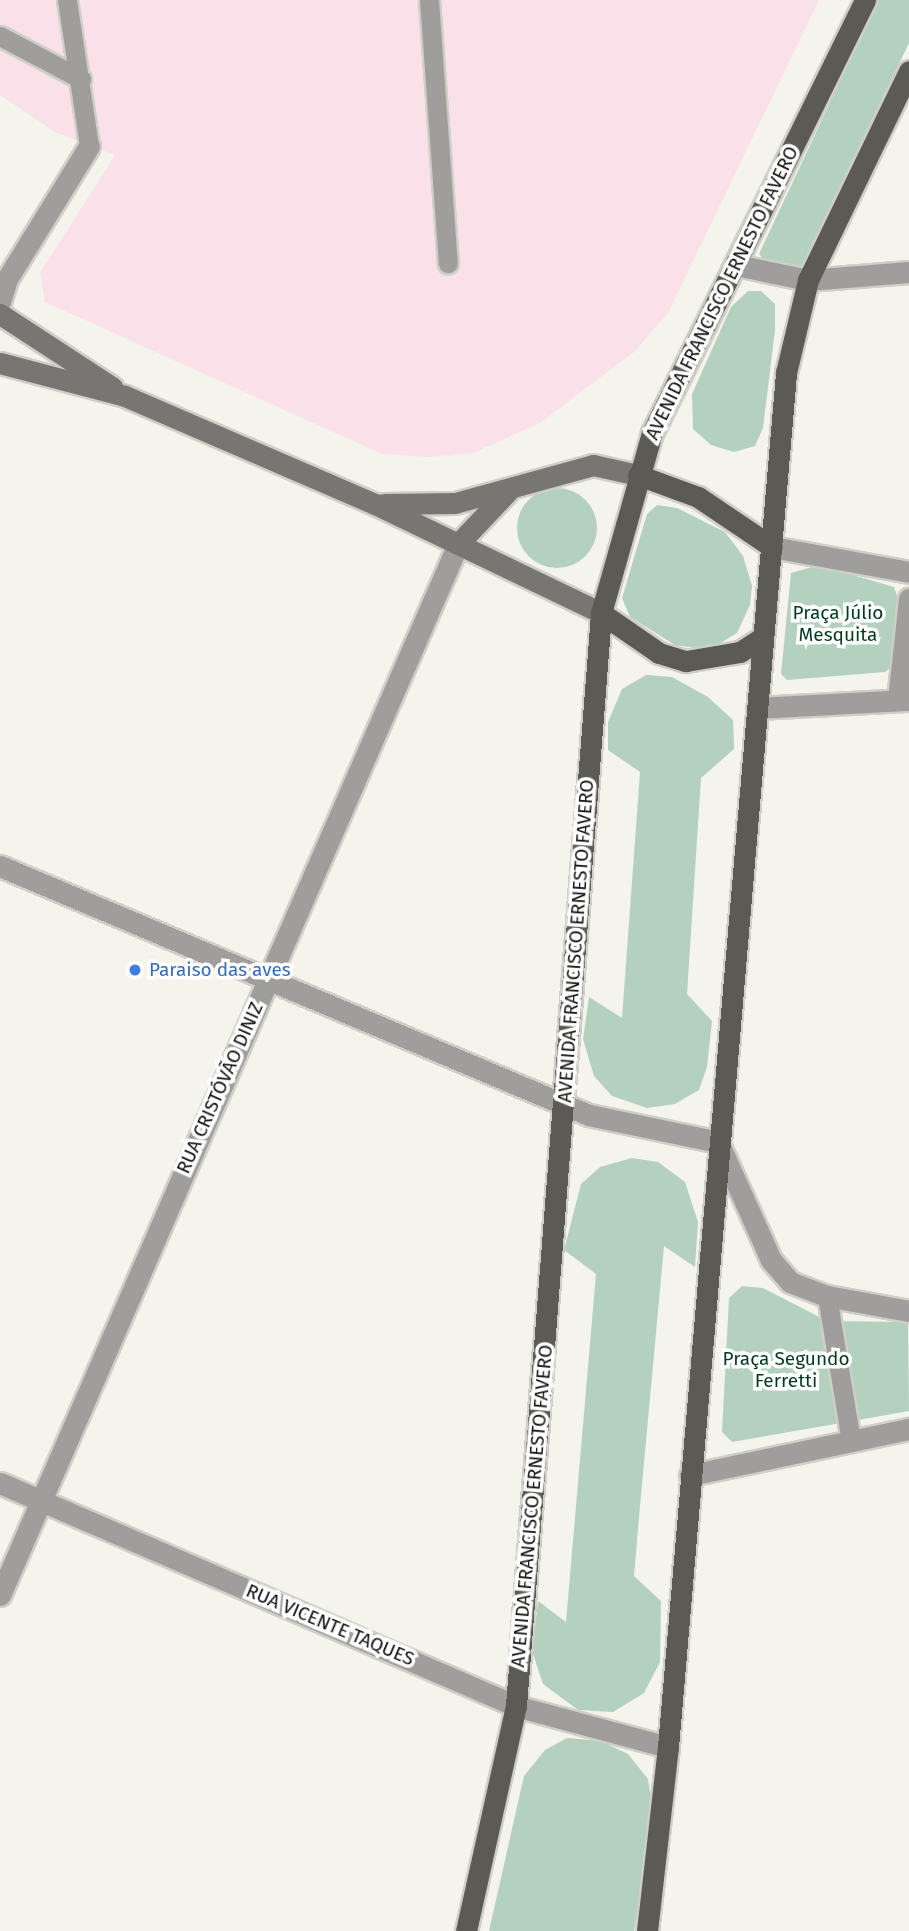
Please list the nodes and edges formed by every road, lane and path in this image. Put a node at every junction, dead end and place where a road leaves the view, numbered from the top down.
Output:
1 (67, 0) edge
2 (429, 0) edge
3 (865, 0) edge
4 (0, 36) edge
5 (909, 71) edge
6 (81, 79) junction
7 (89, 146) joint
8 (448, 263) dead end
9 (736, 265) junction
10 (909, 272) edge
11 (808, 280) junction
12 (4, 281) edge
13 (0, 302) edge
14 (0, 314) edge
15 (0, 363) edge
16 (125, 396) junction
17 (638, 475) junction
18 (510, 488) junction
19 (375, 504) junction
20 (458, 544) junction
21 (772, 547) junction
22 (909, 572) edge
23 (909, 599) edge
24 (601, 613) junction
25 (763, 637) junction
26 (904, 700) edge
27 (759, 708) junction
28 (0, 866) edge
29 (267, 982) junction
30 (564, 1103) junction
31 (718, 1142) junction
32 (827, 1296) junction
33 (909, 1311) edge
34 (909, 1429) edge
35 (851, 1441) junction
36 (690, 1475) junction
37 (0, 1483) edge
38 (41, 1500) junction
39 (0, 1595) edge
40 (516, 1706) junction
41 (668, 1747) junction
42 (466, 1931) edge
43 (647, 1931) edge

1 - 6 lane
2 - 8 lane
3 - 9 main road, AVENIDA FRANCISCO ERNESTO FAVERO
4 - 6 lane
5 - 11 main road
6 - 7 lane
7 - 12 street
9 - 11 street
9 - 17 main road, AVENIDA FRANCISCO ERNESTO FAVERO
10 - 11 street
11 - 21 main road
12 - 13 street
14 - 16 street
15 - 16 street
16 - 19 street
17 - 18 street
17 - 21 main road
17 - 24 main road, AVENIDA FRANCISCO ERNESTO FAVERO
18 - 19 street
18 - 20 street
19 - 20 street
20 - 24 street
20 - 29 street, RUA CRISTÓVÃO DINIZ
21 - 22 street
21 - 25 main road
23 - 26 street
24 - 25 main road
24 - 30 main road, AVENIDA FRANCISCO ERNESTO FAVERO
25 - 27 main road
26 - 27 street
27 - 31 main road
28 - 29 street
29 - 30 street
29 - 38 street, RUA CRISTÓVÃO DINIZ
30 - 31 street
30 - 40 main road, AVENIDA FRANCISCO ERNESTO FAVERO
31 - 32 street
31 - 36 main road
32 - 33 street
32 - 35 lane
34 - 35 street
35 - 36 street
36 - 41 main road
37 - 38 street, RUA VICENTE TAQUES
38 - 39 street, RUA CRISTÓVÃO DINIZ
38 - 40 street, RUA VICENTE TAQUES
40 - 41 street, RUA VICENTE TAQUES
40 - 42 main road, AVENIDA FRANCISCO ERNESTO FAVERO
41 - 43 main road

